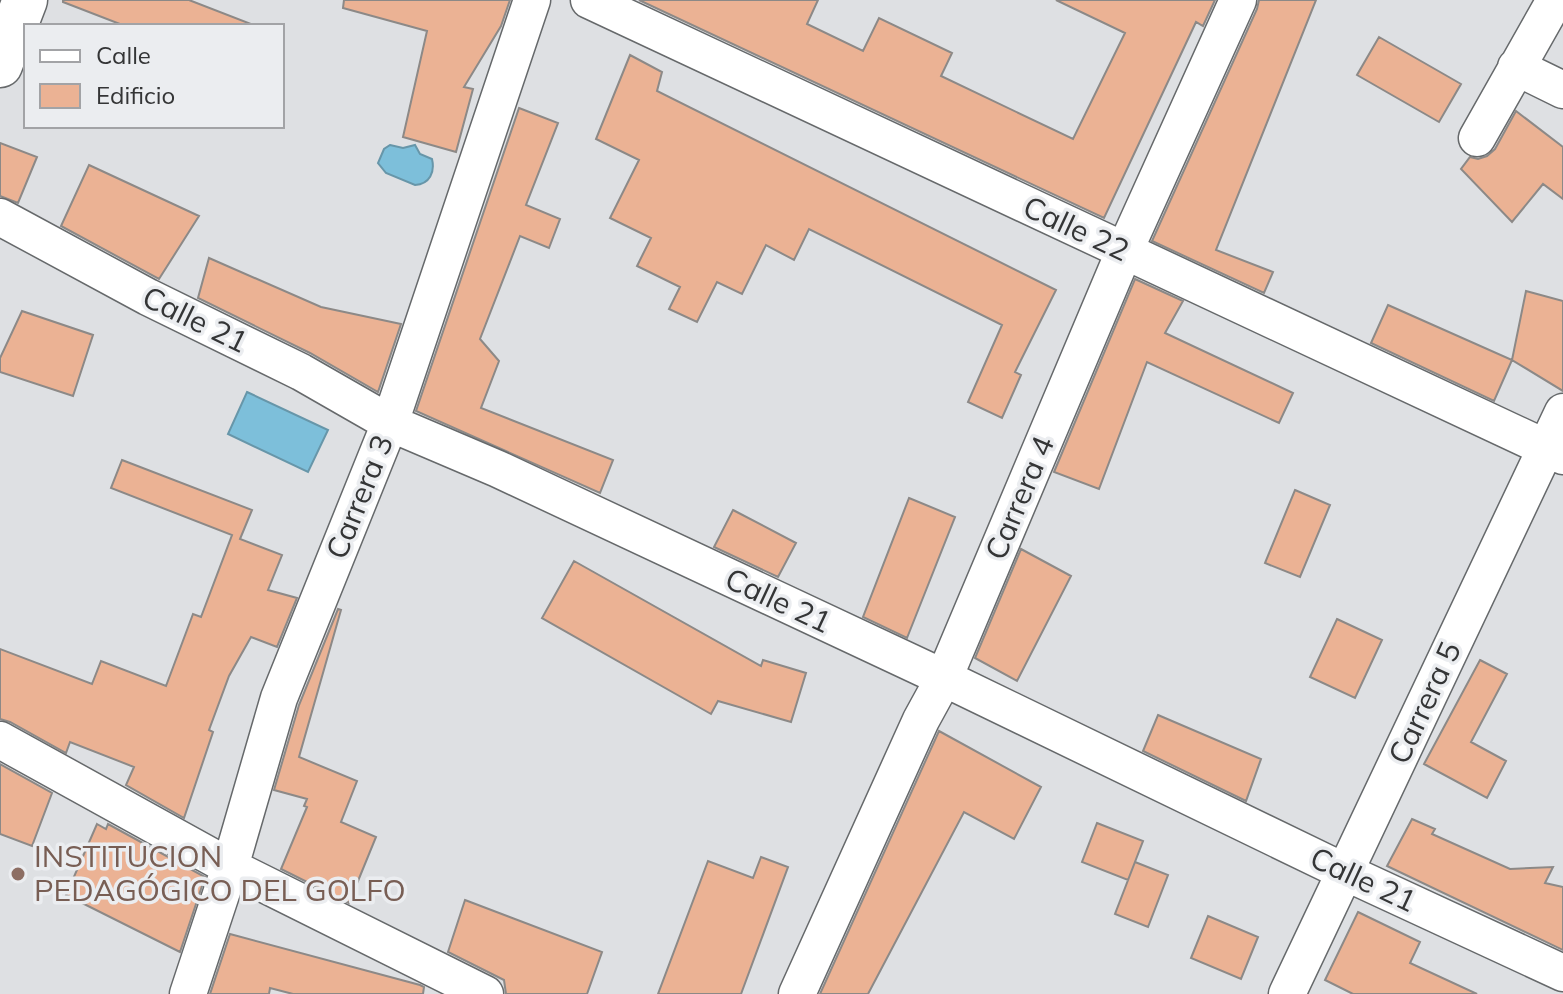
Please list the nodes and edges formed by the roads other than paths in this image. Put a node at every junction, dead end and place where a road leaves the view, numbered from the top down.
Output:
1 (25, 0) edge
2 (532, 0) edge
3 (589, 0) edge
4 (1238, 0) edge
5 (1555, 0) edge
6 (0, 65) edge
7 (1516, 67) junction
8 (1563, 90) edge
9 (1477, 138) dead end
10 (0, 217) edge
11 (1124, 252) junction
12 (1563, 412) edge
13 (390, 423) junction
14 (1553, 452) edge
15 (944, 678) junction
16 (0, 740) edge
17 (230, 867) junction
18 (1345, 872) junction
19 (1563, 973) edge
20 (188, 994) edge
21 (485, 994) edge
22 (797, 994) edge
23 (1287, 994) edge

1 - 6 street
2 - 13 street, Carrera 3
3 - 11 street, Calle 22
4 - 11 street, Carrera 4
5 - 7 street
7 - 8 street
7 - 9 street
10 - 13 street, Calle 21
11 - 14 street, Calle 22
11 - 15 street, Carrera 4
12 - 14 street, Carrera 5
13 - 15 street, Calle 21
13 - 17 street, Carrera 3
14 - 18 street, Carrera 5
15 - 18 street, Calle 21
15 - 22 street, Carrera 4
16 - 17 street
17 - 20 street, Carrera 3
17 - 21 street
18 - 19 street, Calle 21
18 - 23 street, Carrera 5

